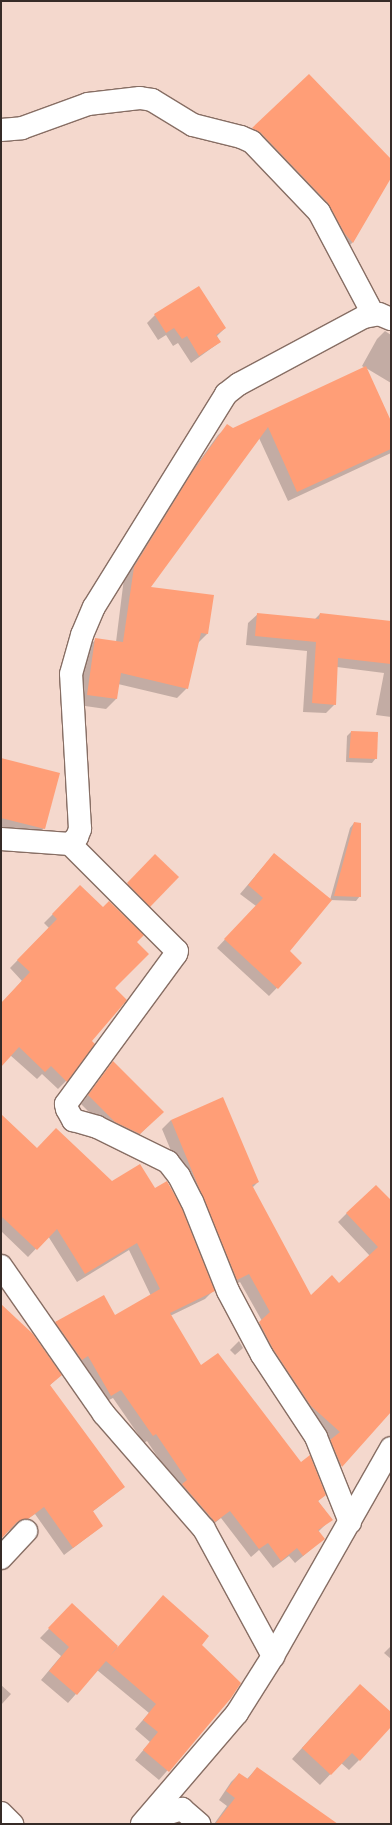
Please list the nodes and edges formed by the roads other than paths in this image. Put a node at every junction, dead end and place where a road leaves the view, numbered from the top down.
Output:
1 (1, 130) edge
2 (382, 317) edge
3 (1, 839) edge
4 (70, 844) junction
5 (1, 1266) edge
6 (391, 1448) edge
7 (350, 1522) junction
8 (26, 1531) dead end
9 (1, 1558) edge
10 (273, 1656) junction
11 (1, 1813) edge
12 (144, 1822) edge
13 (12, 1824) edge
14 (199, 1824) edge

1 - 2 street
2 - 4 street
3 - 4 street
4 - 7 street
5 - 10 street
6 - 7 street
7 - 10 street
8 - 9 street
10 - 12 street
11 - 13 street
12 - 14 street

